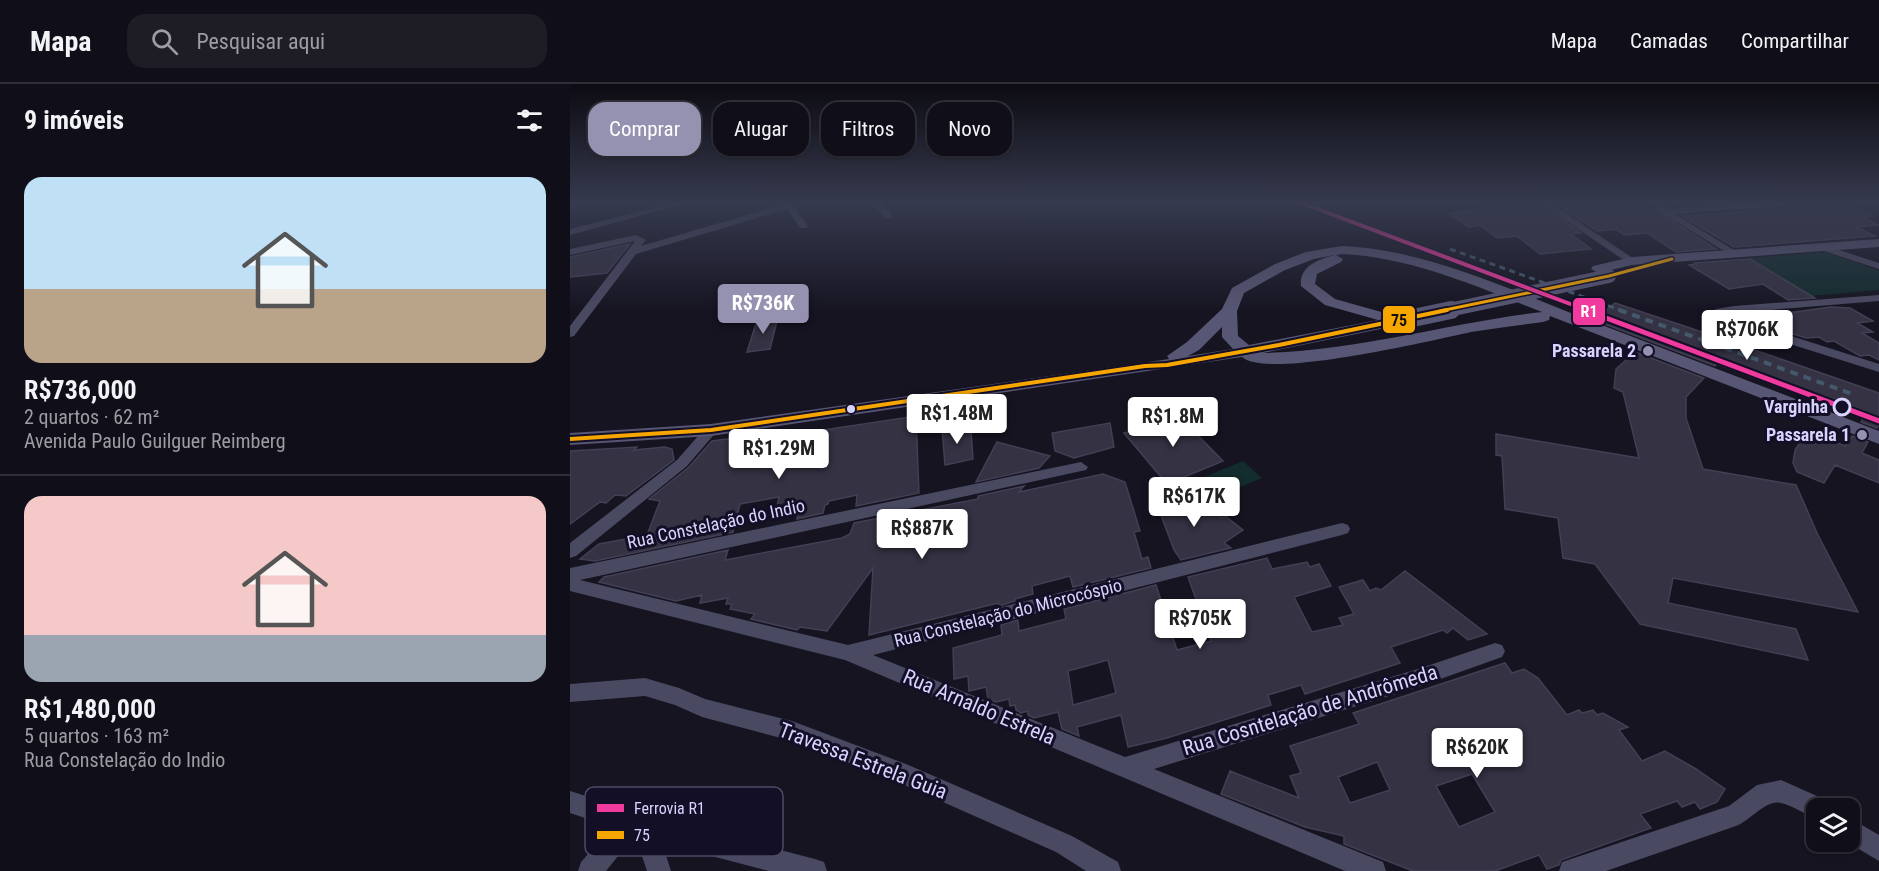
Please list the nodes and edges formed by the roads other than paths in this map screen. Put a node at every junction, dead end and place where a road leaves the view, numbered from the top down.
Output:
1 (635, 239) edge
2 (640, 239) edge
3 (677, 239) edge
4 (1599, 239) edge
5 (1712, 239) edge
6 (1879, 243) edge
7 (1824, 248) junction
8 (570, 252) edge
9 (631, 252) junction
10 (1734, 254) junction
11 (1637, 264) junction
12 (1879, 266) edge
13 (1879, 298) edge
14 (1858, 300) junction
15 (1229, 311) junction
16 (1879, 311) edge
17 (1387, 317) junction
18 (1542, 317) junction
19 (570, 334) edge
20 (1245, 351) junction
21 (1176, 356) junction
22 (1145, 366) junction
23 (1879, 368) edge
24 (711, 430) junction
25 (570, 438) edge
26 (1879, 438) edge
27 (1879, 448) edge
28 (1081, 467) dead end
29 (1342, 529) dead end
30 (570, 552) edge
31 (570, 575) edge
32 (570, 584) edge
33 (1495, 651) dead end
34 (848, 653) junction
35 (570, 693) edge
36 (1125, 768) junction
37 (570, 802) edge
38 (1806, 802) edge
39 (585, 807) edge
40 (1860, 837) edge
41 (1879, 849) edge
42 (606, 856) edge
43 (653, 856) edge
44 (760, 856) edge
45 (590, 871) edge
46 (659, 871) edge
47 (816, 871) edge
48 (1109, 871) edge
49 (1374, 871) edge
50 (1571, 871) edge

1 - 8 street
2 - 9 street
3 - 9 street
4 - 11 street
5 - 10 street
6 - 7 main road
7 - 10 main road
7 - 12 street
9 - 19 street
10 - 11 main road
11 - 17 main road, bridge
13 - 14 street
14 - 16 street
14 - 23 street
15 - 20 main road
15 - 21 main road
15 - 26 main road
17 - 18 main road
17 - 20 main road
18 - 20 main road
18 - 27 main road
20 - 21 main road
20 - 22 main road
21 - 22 main road
22 - 24 main road
24 - 25 main road
24 - 30 street
28 - 31 street, Rua Constelação do Indio
29 - 34 street, Rua Constelação do Microcóspio
32 - 34 street, Rua Arnaldo Estrela
33 - 36 street, Rua Cosntelação de Andrômeda
34 - 36 street, Rua Arnaldo Estrela
35 - 48 street, Travessa Estrela Guia
36 - 49 street, Rua Arnaldo Estrela
37 - 39 street
38 - 50 street
40 - 41 street
42 - 45 street
43 - 46 street
44 - 47 street

